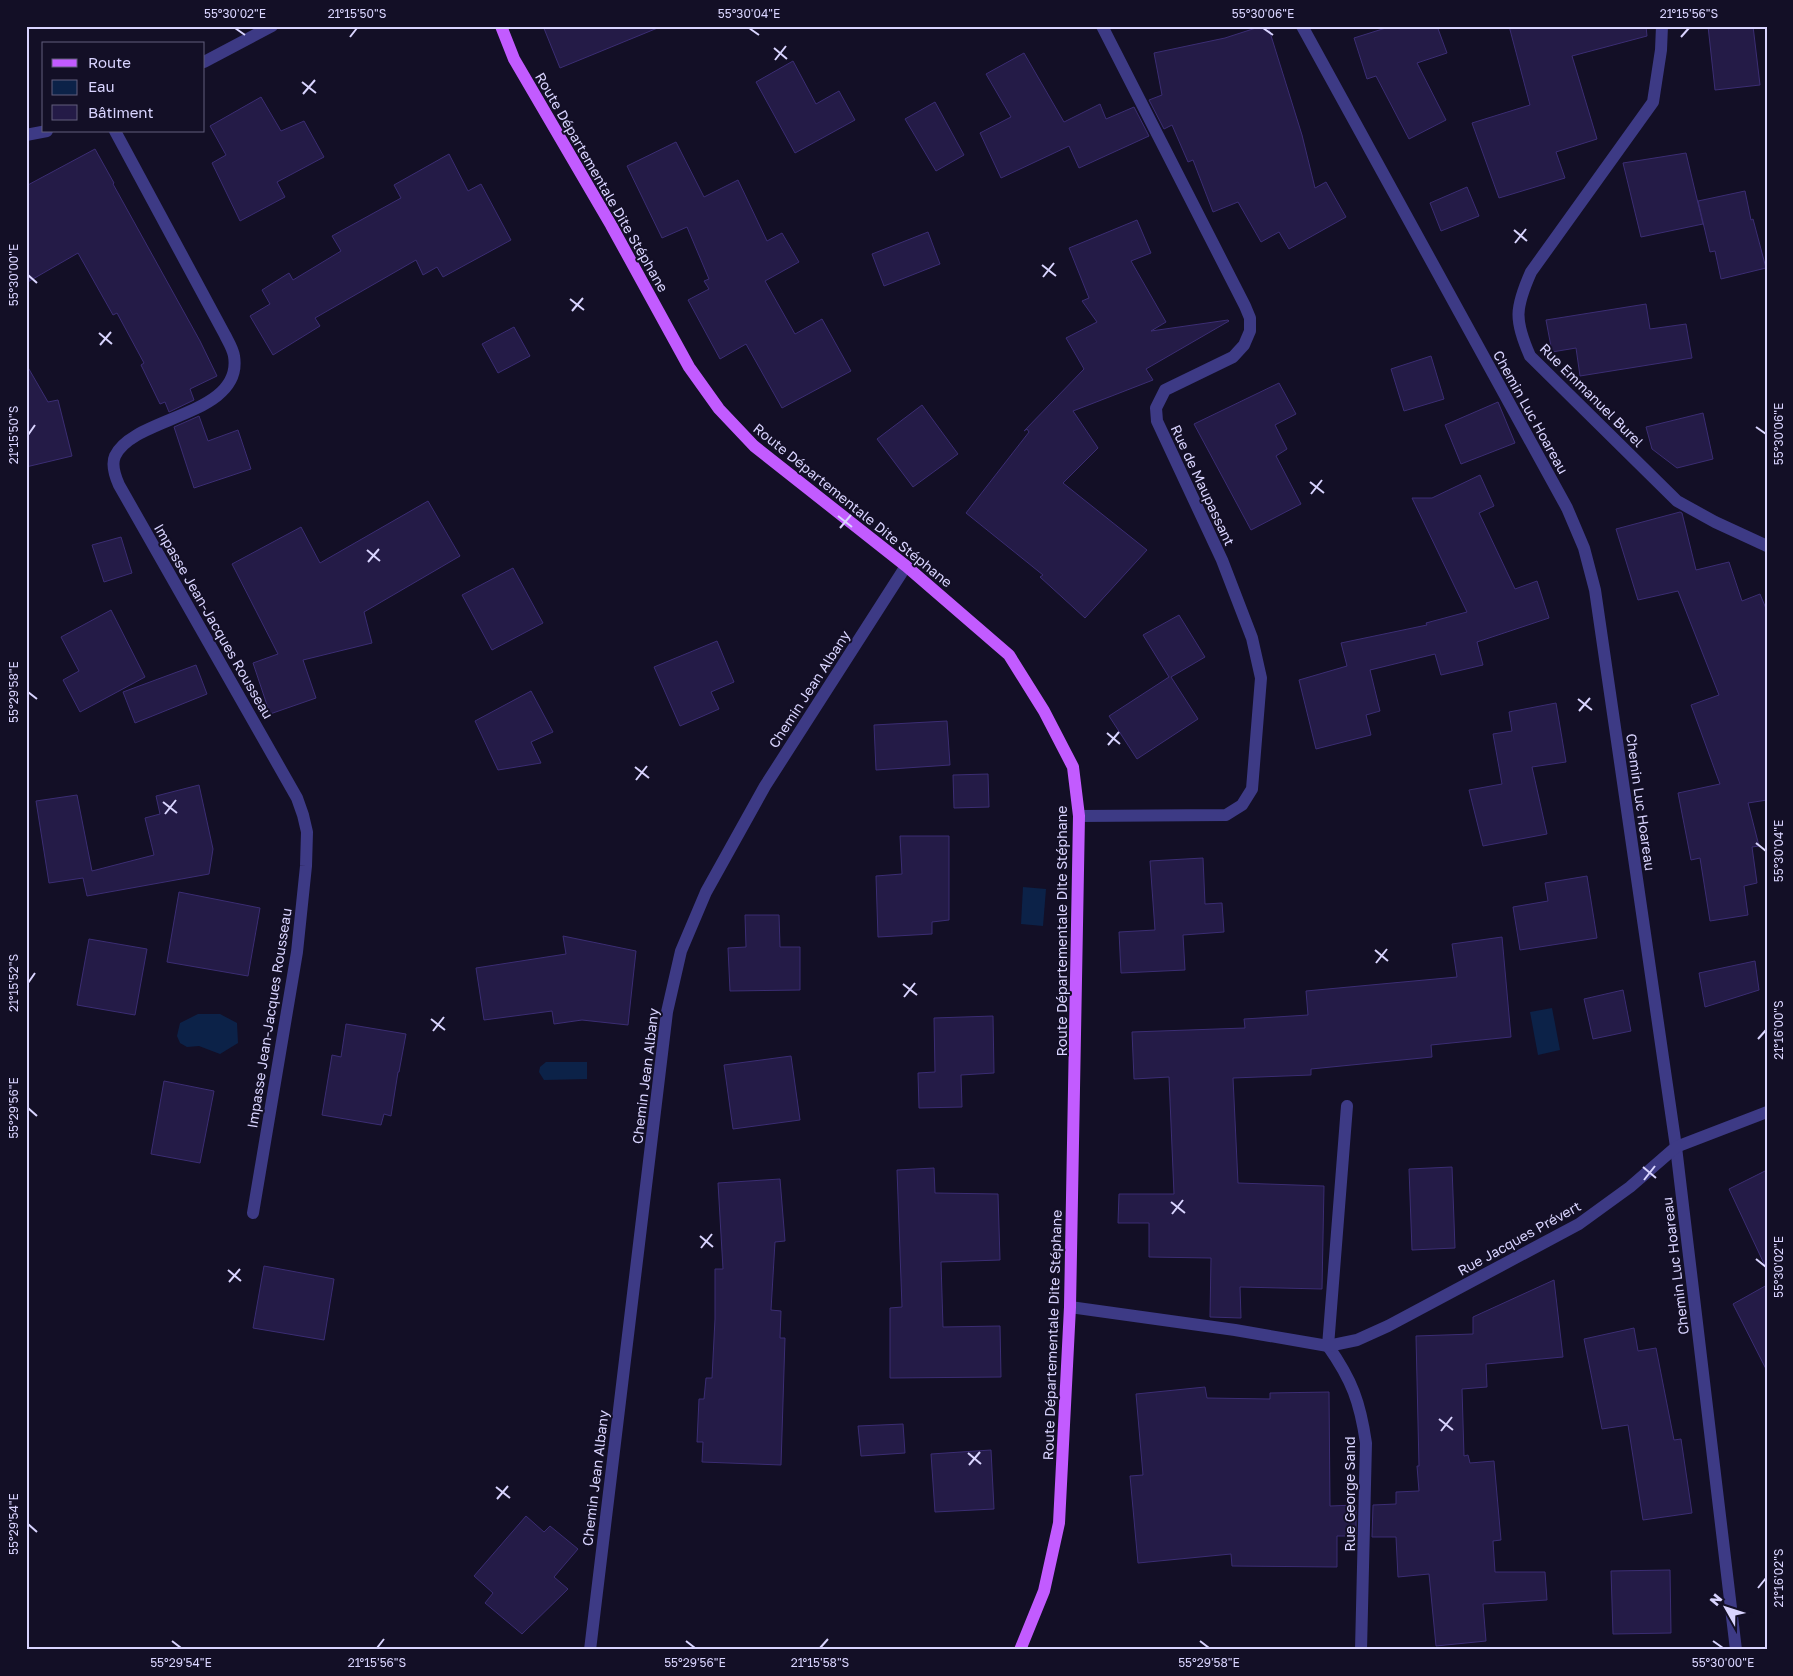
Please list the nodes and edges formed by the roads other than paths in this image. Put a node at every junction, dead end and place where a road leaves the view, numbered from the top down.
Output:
1 (501, 26) edge
2 (1102, 26) edge
3 (1302, 26) edge
4 (1662, 26) edge
5 (269, 27) edge
6 (205, 61) edge
7 (42, 132) edge
8 (116, 132) edge
9 (26, 135) edge
10 (1767, 546) edge
11 (906, 566) junction
12 (1079, 816) junction
13 (1348, 1106) dead end
14 (1767, 1112) edge
15 (1676, 1147) junction
16 (253, 1213) dead end
17 (1070, 1307) junction
18 (1328, 1346) junction
19 (590, 1650) edge
20 (1020, 1650) edge
21 (1361, 1650) edge
22 (1736, 1650) edge

1 - 11 main road, Route Départementale Dite Stéphane
2 - 12 street, Rue de Maupassant
3 - 15 street, Chemin Luc Hoareau
4 - 10 street, Rue Emmanuel Burel
5 - 6 street
7 - 9 street
8 - 16 street, Impasse Jean-Jacques Rousseau
11 - 12 main road, Route Départementale Dite Stéphane
11 - 19 street, Chemin Jean Albany
12 - 17 main road, Route Départementale Dite Stéphane
13 - 18 street
14 - 15 street, Rue Jacques Prévert
15 - 18 street, Rue Jacques Prévert
15 - 22 street, Chemin Luc Hoareau
17 - 18 street, Rue Jacques Prévert
17 - 20 main road, Route Départementale Dite Stéphane
18 - 21 street, Rue George Sand

